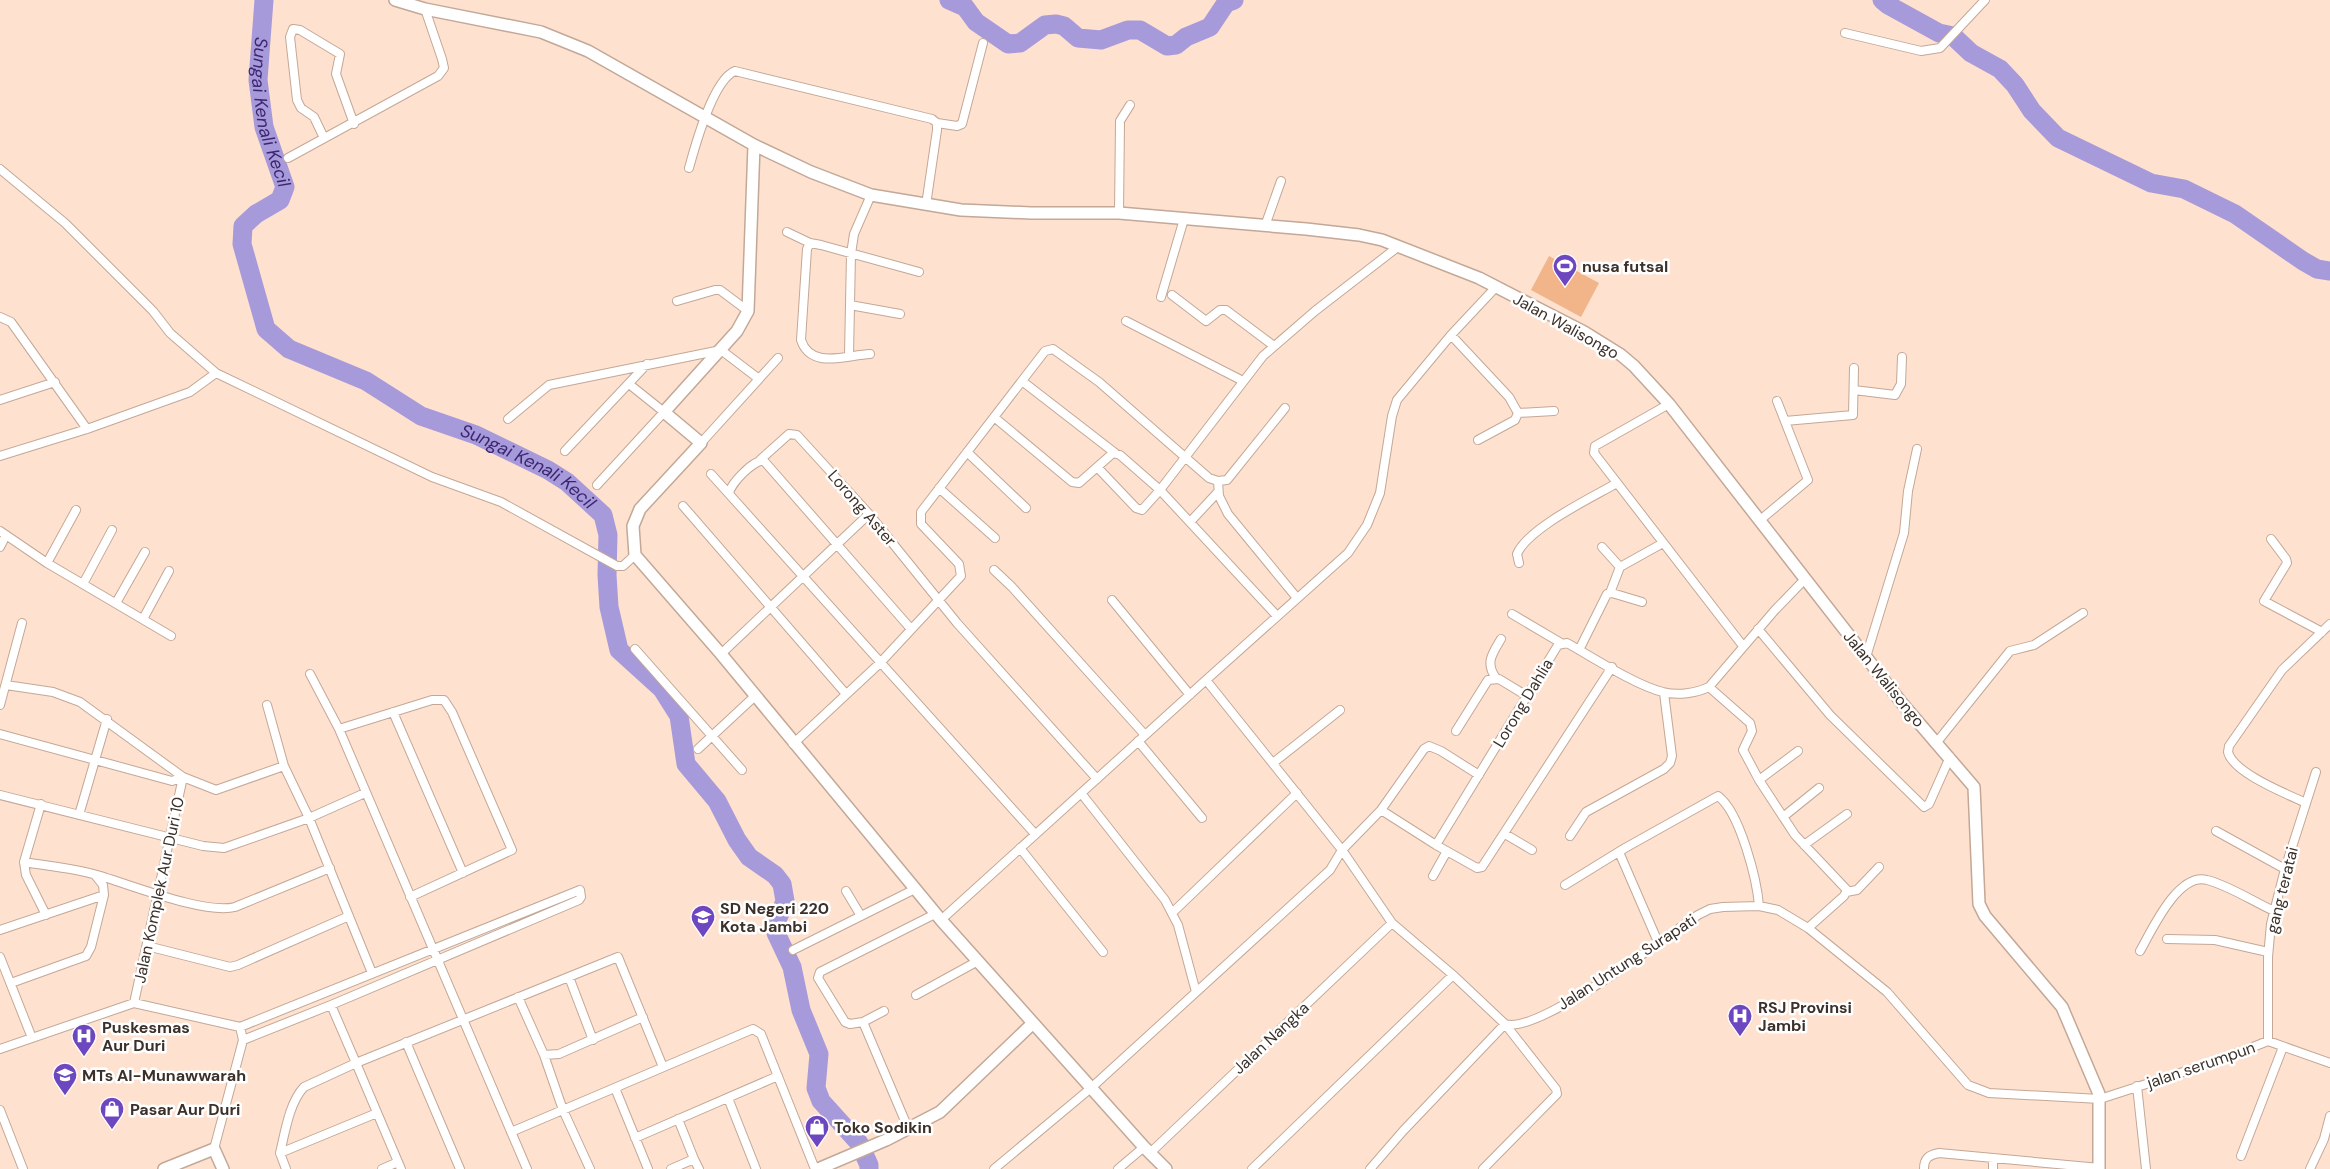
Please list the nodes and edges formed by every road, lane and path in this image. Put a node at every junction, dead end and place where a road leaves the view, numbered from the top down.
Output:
1 (395, 0) edge
2 (1985, 0) edge
3 (425, 9) junction
4 (1845, 34) dead end
5 (983, 43) dead end
6 (1130, 105) dead end
7 (703, 117) junction
8 (936, 123) junction
9 (354, 124) junction
10 (324, 138) junction
11 (754, 145) junction
12 (288, 158) dead end
13 (689, 168) dead end
14 (0, 169) edge
15 (1281, 181) dead end
16 (870, 195) junction
17 (926, 206) junction
18 (1120, 214) junction
19 (1184, 219) junction
20 (1265, 226) junction
21 (787, 232) dead end
22 (810, 244) junction
23 (1399, 246) junction
24 (851, 254) junction
25 (919, 272) dead end
26 (1496, 287) junction
27 (1172, 295) dead end
28 (1160, 296) dead end
29 (677, 301) dead end
30 (850, 305) junction
31 (748, 311) junction
32 (900, 314) dead end
33 (0, 317) edge
34 (1126, 320) dead end
35 (1451, 335) junction
36 (1274, 346) junction
37 (721, 350) junction
38 (870, 354) dead end
39 (849, 355) junction
40 (1902, 357) dead end
41 (778, 358) dead end
42 (647, 364) junction
43 (1854, 368) dead end
44 (216, 373) junction
45 (759, 379) junction
46 (1022, 381) junction
47 (1243, 381) junction
48 (55, 382) junction
49 (628, 384) junction
50 (1854, 390) junction
51 (0, 400) edge
52 (1777, 401) dead end
53 (1669, 404) junction
54 (1285, 408) dead end
55 (1554, 410) dead end
56 (664, 412) junction
57 (1518, 413) junction
58 (994, 417) junction
59 (508, 419) dead end
60 (1785, 422) junction
61 (87, 429) junction
62 (1478, 440) dead end
63 (701, 443) junction
64 (1917, 449) dead end
65 (565, 451) dead end
66 (967, 452) junction
67 (1116, 453) junction
68 (0, 456) edge
69 (1185, 457) junction
70 (760, 460) junction
71 (1097, 467) junction
72 (710, 474) dead end
73 (1218, 482) junction
74 (1617, 483) junction
75 (597, 485) dead end
76 (939, 488) junction
77 (1160, 490) junction
78 (1218, 492) junction
79 (729, 494) junction
80 (682, 506) dead end
81 (1026, 508) dead end
82 (76, 510) dead end
83 (870, 514) junction
84 (1759, 521) junction
85 (1190, 522) junction
86 (112, 530) dead end
87 (3, 533) edge
88 (995, 538) dead end
89 (2271, 539) dead end
90 (1663, 543) junction
91 (836, 544) junction
92 (0, 547) edge
93 (1602, 547) dead end
94 (145, 552) dead end
95 (635, 555) junction
96 (47, 562) junction
97 (1519, 563) dead end
98 (1620, 567) junction
99 (994, 570) dead end
100 (169, 571) dead end
101 (803, 576) junction
102 (1805, 579) junction
103 (83, 584) junction
104 (1610, 593) junction
105 (1297, 598) junction
106 (939, 600) junction
107 (1112, 600) dead end
108 (1642, 602) dead end
109 (116, 603) junction
110 (771, 607) junction
111 (2084, 613) dead end
112 (1512, 614) dead end
113 (1276, 616) junction
114 (143, 619) junction
115 (22, 622) dead end
116 (2330, 624) edge
117 (911, 629) junction
118 (1758, 629) junction
119 (2322, 632) junction
120 (171, 636) dead end
121 (1501, 639) dead end
122 (1561, 643) junction
123 (1743, 646) junction
124 (635, 649) dead end
125 (1579, 650) junction
126 (721, 654) junction
127 (1866, 657) junction
128 (880, 663) junction
129 (1612, 667) junction
130 (310, 674) dead end
131 (1496, 678) junction
132 (1206, 680) junction
133 (6, 685) junction
134 (1709, 687) junction
135 (1664, 692) junction
136 (846, 694) junction
137 (1190, 695) junction
138 (755, 696) junction
139 (1528, 696) junction
140 (0, 705) edge
141 (267, 705) dead end
142 (1340, 710) dead end
143 (392, 712) junction
144 (107, 720) junction
145 (339, 729) junction
146 (1456, 731) dead end
147 (0, 734) edge
148 (712, 735) junction
149 (1145, 735) junction
150 (1138, 741) junction
151 (1937, 742) junction
152 (793, 744) junction
153 (698, 749) dead end
154 (1798, 751) dead end
155 (1950, 757) junction
156 (94, 760) junction
157 (1273, 763) junction
158 (284, 766) junction
159 (742, 770) dead end
160 (2316, 772) dead end
161 (1479, 775) junction
162 (183, 777) junction
163 (1097, 779) junction
164 (1759, 780) junction
165 (1819, 788) dead end
166 (365, 793) junction
167 (1081, 793) junction
168 (1297, 793) junction
169 (0, 794) edge
170 (2306, 803) junction
171 (41, 804) junction
172 (1381, 810) junction
173 (1847, 814) dead end
174 (79, 815) junction
175 (1783, 817) junction
176 (310, 818) junction
177 (1202, 818) dead end
178 (2216, 830) dead end
179 (1035, 834) junction
180 (1505, 834) junction
181 (1570, 836) dead end
182 (170, 838) junction
183 (1436, 845) junction
184 (1804, 845) junction
185 (1020, 848) junction
186 (1342, 850) junction
187 (1532, 850) dead end
188 (1447, 851) junction
189 (1619, 852) junction
190 (24, 862) junction
191 (1879, 867) dead end
192 (330, 868) junction
193 (2285, 869) junction
194 (463, 873) junction
195 (94, 874) junction
196 (1433, 876) dead end
197 (1565, 885) dead end
198 (915, 889) junction
199 (846, 891) dead end
200 (1846, 892) junction
201 (104, 895) junction
202 (157, 895) junction
203 (410, 897) junction
204 (1759, 906) junction
205 (2274, 911) junction
206 (1172, 913) junction
207 (46, 915) junction
208 (349, 916) junction
209 (861, 916) junction
210 (938, 917) junction
211 (1392, 923) junction
212 (1808, 928) junction
213 (0, 930) edge
214 (2167, 939) dead end
215 (1658, 942) junction
216 (147, 946) junction
217 (433, 950) junction
218 (793, 950) dead end
219 (2140, 951) dead end
220 (1103, 952) dead end
221 (2268, 952) junction
222 (0, 957) edge
223 (437, 959) junction
224 (978, 961) junction
225 (389, 966) junction
226 (372, 973) junction
227 (1453, 974) junction
228 (569, 977) junction
229 (395, 978) junction
230 (11, 983) junction
231 (1196, 992) junction
232 (916, 995) dead end
233 (518, 997) junction
234 (134, 1003) junction
235 (331, 1005) junction
236 (884, 1011) dead end
237 (643, 1017) junction
238 (462, 1019) junction
239 (863, 1022) junction
240 (1033, 1023) junction
241 (1505, 1024) junction
242 (240, 1026) junction
243 (32, 1038) junction
244 (243, 1040) junction
245 (593, 1040) junction
246 (406, 1042) junction
247 (2268, 1042) junction
248 (2283, 1047) junction
249 (0, 1050) edge
250 (544, 1055) junction
251 (356, 1063) junction
252 (2330, 1063) edge
253 (663, 1067) junction
254 (778, 1076) junction
255 (2137, 1086) junction
256 (615, 1088) junction
257 (1091, 1088) junction
258 (728, 1098) junction
259 (2100, 1099) junction
260 (0, 1110) edge
261 (563, 1110) junction
262 (377, 1113) junction
263 (2330, 1116) edge
264 (678, 1120) junction
265 (908, 1128) junction
266 (511, 1132) junction
267 (635, 1138) junction
268 (214, 1149) junction
269 (1147, 1150) junction
270 (280, 1153) junction
271 (2241, 1156) dead end
272 (1993, 1158) junction
273 (694, 1159) junction
274 (399, 1165) edge
275 (2312, 1165) edge
276 (2100, 1168) edge
277 (23, 1169) edge
278 (164, 1169) edge
279 (223, 1169) edge
280 (286, 1169) edge
281 (382, 1169) edge
282 (460, 1169) edge
283 (527, 1169) edge
284 (590, 1169) edge
285 (648, 1169) edge
286 (671, 1169) edge
287 (699, 1169) edge
288 (756, 1169) edge
289 (817, 1169) edge
290 (994, 1169) edge
291 (1118, 1169) edge
292 (1166, 1169) edge
293 (1252, 1169) edge
294 (1370, 1169) edge
295 (1483, 1169) edge
296 (1924, 1169) edge
297 (1993, 1169) edge
298 (2146, 1169) edge
299 (2320, 1169) edge

1 - 3 street, Jalan Walisongo
2 - 4 street
3 - 7 street, Jalan Walisongo
3 - 9 street
5 - 8 street
6 - 18 street
7 - 8 street
7 - 11 street, Jalan Walisongo
7 - 13 street
8 - 17 street
9 - 10 street
9 - 10 street
10 - 12 street
11 - 16 street, Jalan Walisongo
11 - 31 street
14 - 44 street
15 - 20 street
16 - 17 street, Jalan Walisongo
16 - 24 street
17 - 18 street, Jalan Walisongo
18 - 19 street, Jalan Walisongo
19 - 20 street, Jalan Walisongo
19 - 28 street
20 - 23 street, Jalan Walisongo
21 - 22 street
22 - 24 street
22 - 39 street
23 - 26 street, Jalan Walisongo
23 - 36 street
24 - 25 street
24 - 30 street
26 - 35 street
26 - 53 street, Jalan Walisongo
27 - 36 street
29 - 31 street
30 - 32 street
30 - 39 street
31 - 37 street
33 - 48 street
34 - 47 street
35 - 57 street
35 - 105 street
36 - 47 street
37 - 42 street
37 - 45 street
37 - 56 street
38 - 39 street
40 - 50 street
41 - 45 street
42 - 49 street
42 - 59 street
43 - 50 street
44 - 61 street
44 - 95 street
45 - 63 street
46 - 58 street
46 - 67 street
46 - 69 street
47 - 69 street
48 - 51 street
48 - 61 street
49 - 56 street
49 - 65 street
50 - 60 street
52 - 60 street
53 - 74 street
53 - 84 street, Jalan Walisongo
54 - 73 street
55 - 57 street
56 - 63 street
56 - 75 street
57 - 62 street
58 - 66 street
58 - 71 street
60 - 84 street
61 - 68 street
63 - 95 street
64 - 127 street
66 - 76 street
66 - 81 street
67 - 71 street
67 - 77 street
69 - 73 street
69 - 77 street
70 - 79 street
70 - 83 street, Lorong Aster
70 - 91 street
71 - 77 street
72 - 79 street
73 - 78 street
74 - 90 street
74 - 97 street
76 - 88 street
76 - 106 street
77 - 85 street
78 - 85 street
78 - 105 street
79 - 101 street
80 - 110 street
82 - 96 street
83 - 91 street
83 - 106 street, Lorong Aster
84 - 102 street, Jalan Walisongo
85 - 113 street
86 - 103 street
87 - 92 street
87 - 96 street
89 - 119 street
90 - 98 street
90 - 123 street
91 - 101 street
91 - 117 street
93 - 98 street
94 - 109 street
95 - 126 street
96 - 103 street
98 - 104 street
99 - 149 street
100 - 114 street
101 - 110 street
101 - 128 street
102 - 118 street
102 - 127 street, Jalan Walisongo
103 - 109 street
104 - 108 street
104 - 125 street
105 - 113 street
106 - 117 street
106 - 163 street, Lorong Aster
107 - 137 street
109 - 114 street
110 - 126 street
110 - 136 street
111 - 151 street
112 - 122 street
113 - 132 street
114 - 120 street
115 - 133 street
116 - 119 street
117 - 128 street
118 - 123 street
118 - 155 street
119 - 170 street
121 - 131 street
122 - 125 street, Lorong Dahlia
122 - 139 street, Lorong Dahlia
123 - 134 street
124 - 148 street
125 - 129 street, Lorong Dahlia
126 - 138 street
127 - 151 street, Jalan Walisongo
128 - 136 street
128 - 179 street
129 - 135 street, Lorong Dahlia
129 - 180 street
130 - 145 street
131 - 139 street
131 - 146 street
132 - 137 street
132 - 157 street
133 - 140 street
133 - 144 street
134 - 135 street, Lorong Dahlia
134 - 164 street
135 - 181 street
136 - 152 street
137 - 149 street
138 - 148 street
138 - 152 street
139 - 161 street, Lorong Dahlia
141 - 158 street
142 - 157 street
143 - 145 street
143 - 194 street
143 - 194 street
144 - 156 street
144 - 162 street
145 - 166 street
147 - 156 street
148 - 153 street
148 - 159 street
149 - 150 street
150 - 163 street
150 - 177 street
151 - 155 street, Jalan Walisongo
152 - 198 street
154 - 164 street
155 - 259 street, Jalan Walisongo
156 - 162 street
156 - 174 street
157 - 168 street
158 - 162 street
158 - 176 street
160 - 170 street, gang teratai
161 - 172 street
161 - 183 street, Lorong Dahlia
162 - 182 street, Jalan Komplek Aur Duri 10
163 - 167 street
164 - 175 street
165 - 175 street
166 - 176 street
166 - 203 street
167 - 179 street
167 - 206 street
168 - 186 street
168 - 206 street
169 - 171 street
170 - 193 street, gang teratai
171 - 174 street
171 - 190 street
172 - 183 street
172 - 186 street
173 - 184 street
174 - 182 street
175 - 184 street
176 - 182 street
176 - 192 street
178 - 193 street
179 - 185 street
180 - 187 street
180 - 188 street
182 - 202 street, Jalan Komplek Aur Duri 10
183 - 188 street
184 - 200 street
185 - 210 street
185 - 220 street
186 - 211 street
186 - 231 street
188 - 196 street
189 - 197 street
189 - 204 street
189 - 215 street
190 - 195 street
190 - 207 street
191 - 200 street
192 - 202 street
192 - 208 street
193 - 205 street, gang teratai
194 - 203 street
195 - 201 street
195 - 202 street
198 - 209 street
198 - 210 street
199 - 209 street
200 - 212 street
201 - 207 street
201 - 230 street
202 - 216 street, Jalan Komplek Aur Duri 10
203 - 217 street
204 - 212 street, Jalan Untung Surapati
204 - 215 street, Jalan Untung Surapati
205 - 219 street
205 - 221 street, gang teratai
206 - 231 street
207 - 213 street
208 - 216 street
208 - 226 street
209 - 218 street
210 - 224 street
210 - 239 street
211 - 227 street
211 - 269 street, Jalan Nangka
212 - 259 street, Jalan Untung Surapati
214 - 221 street
215 - 241 street, Jalan Untung Surapati
216 - 234 street, Jalan Komplek Aur Duri 10
217 - 223 street
217 - 223 street
217 - 225 street
221 - 247 street, gang teratai
222 - 230 street
223 - 229 street
223 - 238 street
224 - 232 street
224 - 240 street
225 - 226 street
225 - 229 street
226 - 242 street
227 - 241 street
227 - 293 street
228 - 233 street
228 - 237 street
228 - 245 street
229 - 235 street
230 - 243 street
231 - 257 street
233 - 238 street
233 - 250 street
234 - 242 street
234 - 243 street
235 - 244 street
235 - 251 street
236 - 239 street
237 - 245 street
237 - 253 street
238 - 246 street
238 - 266 street
239 - 265 street
240 - 257 street
240 - 265 street
241 - 294 street
241 - 295 street
242 - 244 street
243 - 249 street
244 - 268 street
245 - 250 street
246 - 251 street
246 - 282 street
247 - 248 street, jalan serumpun
247 - 255 street, jalan serumpun
248 - 252 street, jalan serumpun
248 - 271 street
250 - 261 street
251 - 262 street
251 - 270 street
253 - 254 street
253 - 256 street
254 - 258 street
254 - 289 street
255 - 259 street, jalan serumpun
255 - 298 street
256 - 261 street
256 - 267 street
257 - 269 street
257 - 290 street
258 - 264 street
258 - 288 street
259 - 276 street, Jalan Walisongo
260 - 277 street
261 - 266 street
261 - 284 street
262 - 270 street
262 - 274 street
263 - 275 street
264 - 267 street
264 - 273 street
265 - 289 street
266 - 283 street
267 - 285 street
268 - 278 street
268 - 279 street
269 - 291 street, Jalan Nangka
269 - 292 street
270 - 280 street
272 - 276 street
272 - 296 street
272 - 297 street
273 - 286 street
273 - 287 street
274 - 281 street
275 - 299 street

